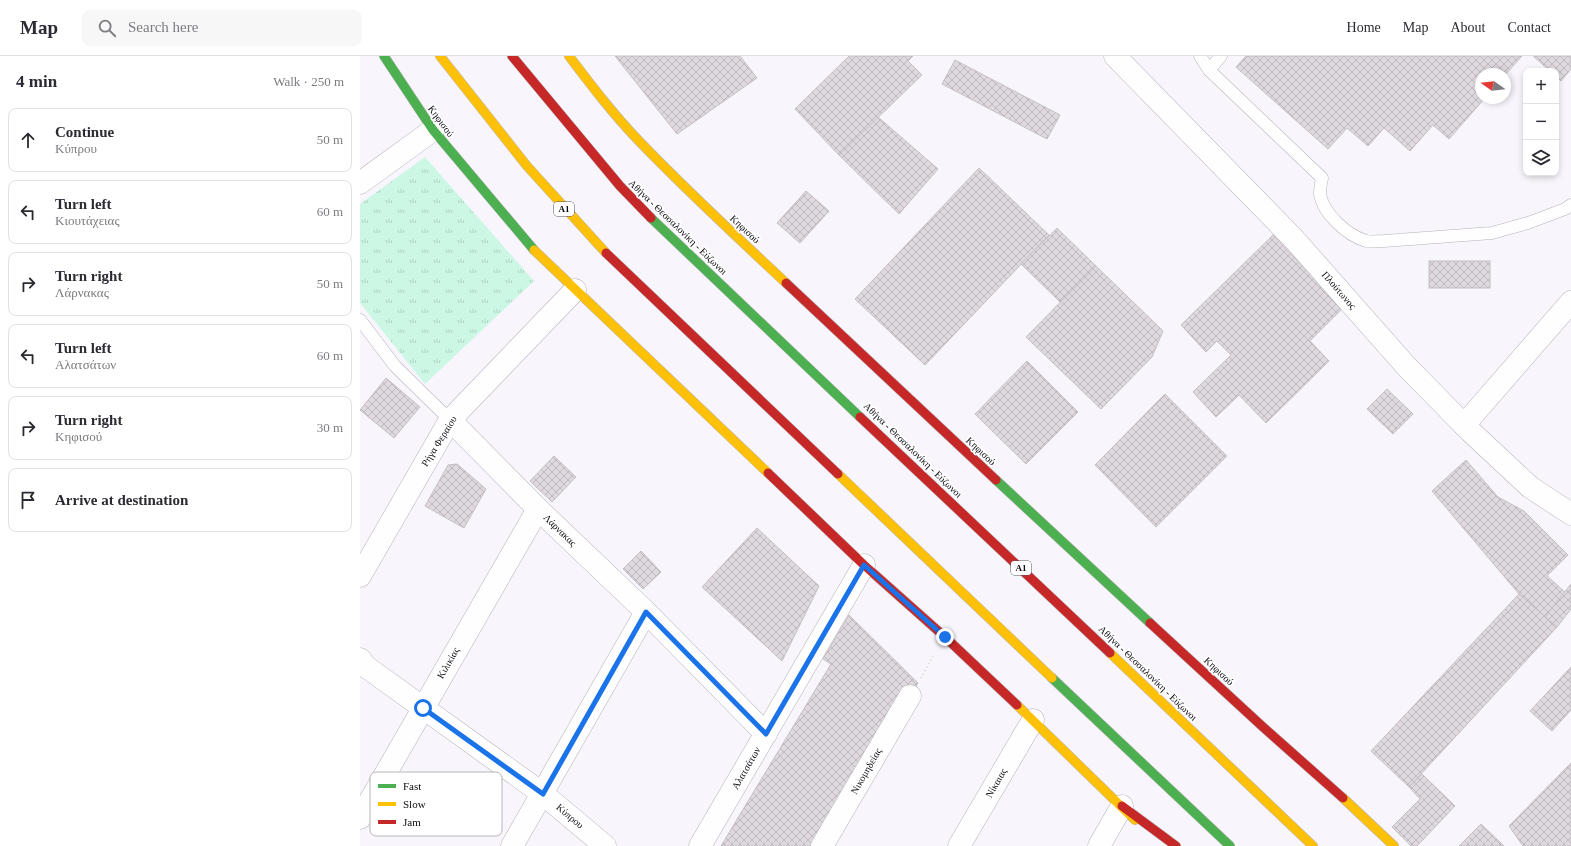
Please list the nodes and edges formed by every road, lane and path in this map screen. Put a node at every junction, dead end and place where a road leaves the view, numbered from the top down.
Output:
1 (384, 56) edge
2 (440, 56) edge
3 (512, 56) edge
4 (569, 56) edge
5 (1115, 56) edge
6 (1200, 56) edge
7 (1221, 56) edge
8 (1209, 70) junction
9 (433, 130) junction
10 (360, 183) edge
11 (1571, 205) edge
12 (575, 290) junction
13 (1571, 302) edge
14 (360, 320) edge
15 (450, 420) junction
16 (1464, 425) junction
17 (538, 509) junction
18 (1571, 514) edge
19 (864, 565) junction
20 (360, 576) edge
21 (646, 612) junction
22 (945, 637) junction
23 (360, 659) edge
24 (910, 696) joint
25 (423, 708) junction
26 (1033, 720) junction
27 (766, 734) junction
28 (386, 772) edge
29 (543, 794) junction
30 (370, 801) edge
31 (1122, 806) junction
32 (360, 818) edge
33 (1154, 840) dead end
34 (512, 846) edge
35 (606, 846) edge
36 (700, 846) edge
37 (822, 846) edge
38 (959, 846) edge
39 (1099, 846) edge
40 (1176, 846) edge
41 (1230, 846) edge
42 (1313, 846) edge
43 (1394, 846) edge

1 - 9 main road, Κηφισού
2 - 41 main road, Α1
3 - 42 main road, Αθήνα - Θεσσαλονίκη - Εύζωνοι / Α1
4 - 43 main road, Κηφισού
5 - 16 street, Πλούτωνος
6 - 8 lane
7 - 8 lane
8 - 11 lane
9 - 10 street
9 - 12 main road, Κηφισού
12 - 15 street, Ρήγα Φεραίου
12 - 19 main road, Κηφισού
13 - 16 street
14 - 15 lane, Λάρνακας
15 - 17 street, Λάρνακας
15 - 20 street, Ρήγα Φεραίου
16 - 18 street, Πλούτωνος
17 - 21 street, Λάρνακας
17 - 25 street, Κιλικίας
19 - 22 main road, Κηφισού
19 - 27 street, Αλατσάτων
21 - 27 street, Λάρνακας
21 - 29 street
22 - 24 path
22 - 26 main road, Κηφισού
23 - 25 street, Κύπρου
24 - 37 street, Νικομηδείας
25 - 28 street, Κιλικίας
25 - 29 street, Κύπρου
26 - 31 main road, Κηφισού
26 - 38 street, Νίκαιας
27 - 36 street, Αλατσάτων
29 - 34 street
29 - 35 street, Κύπρου
30 - 32 street, Κιλικίας
31 - 33 main road, Κηφισού
31 - 39 street
31 - 40 main road

